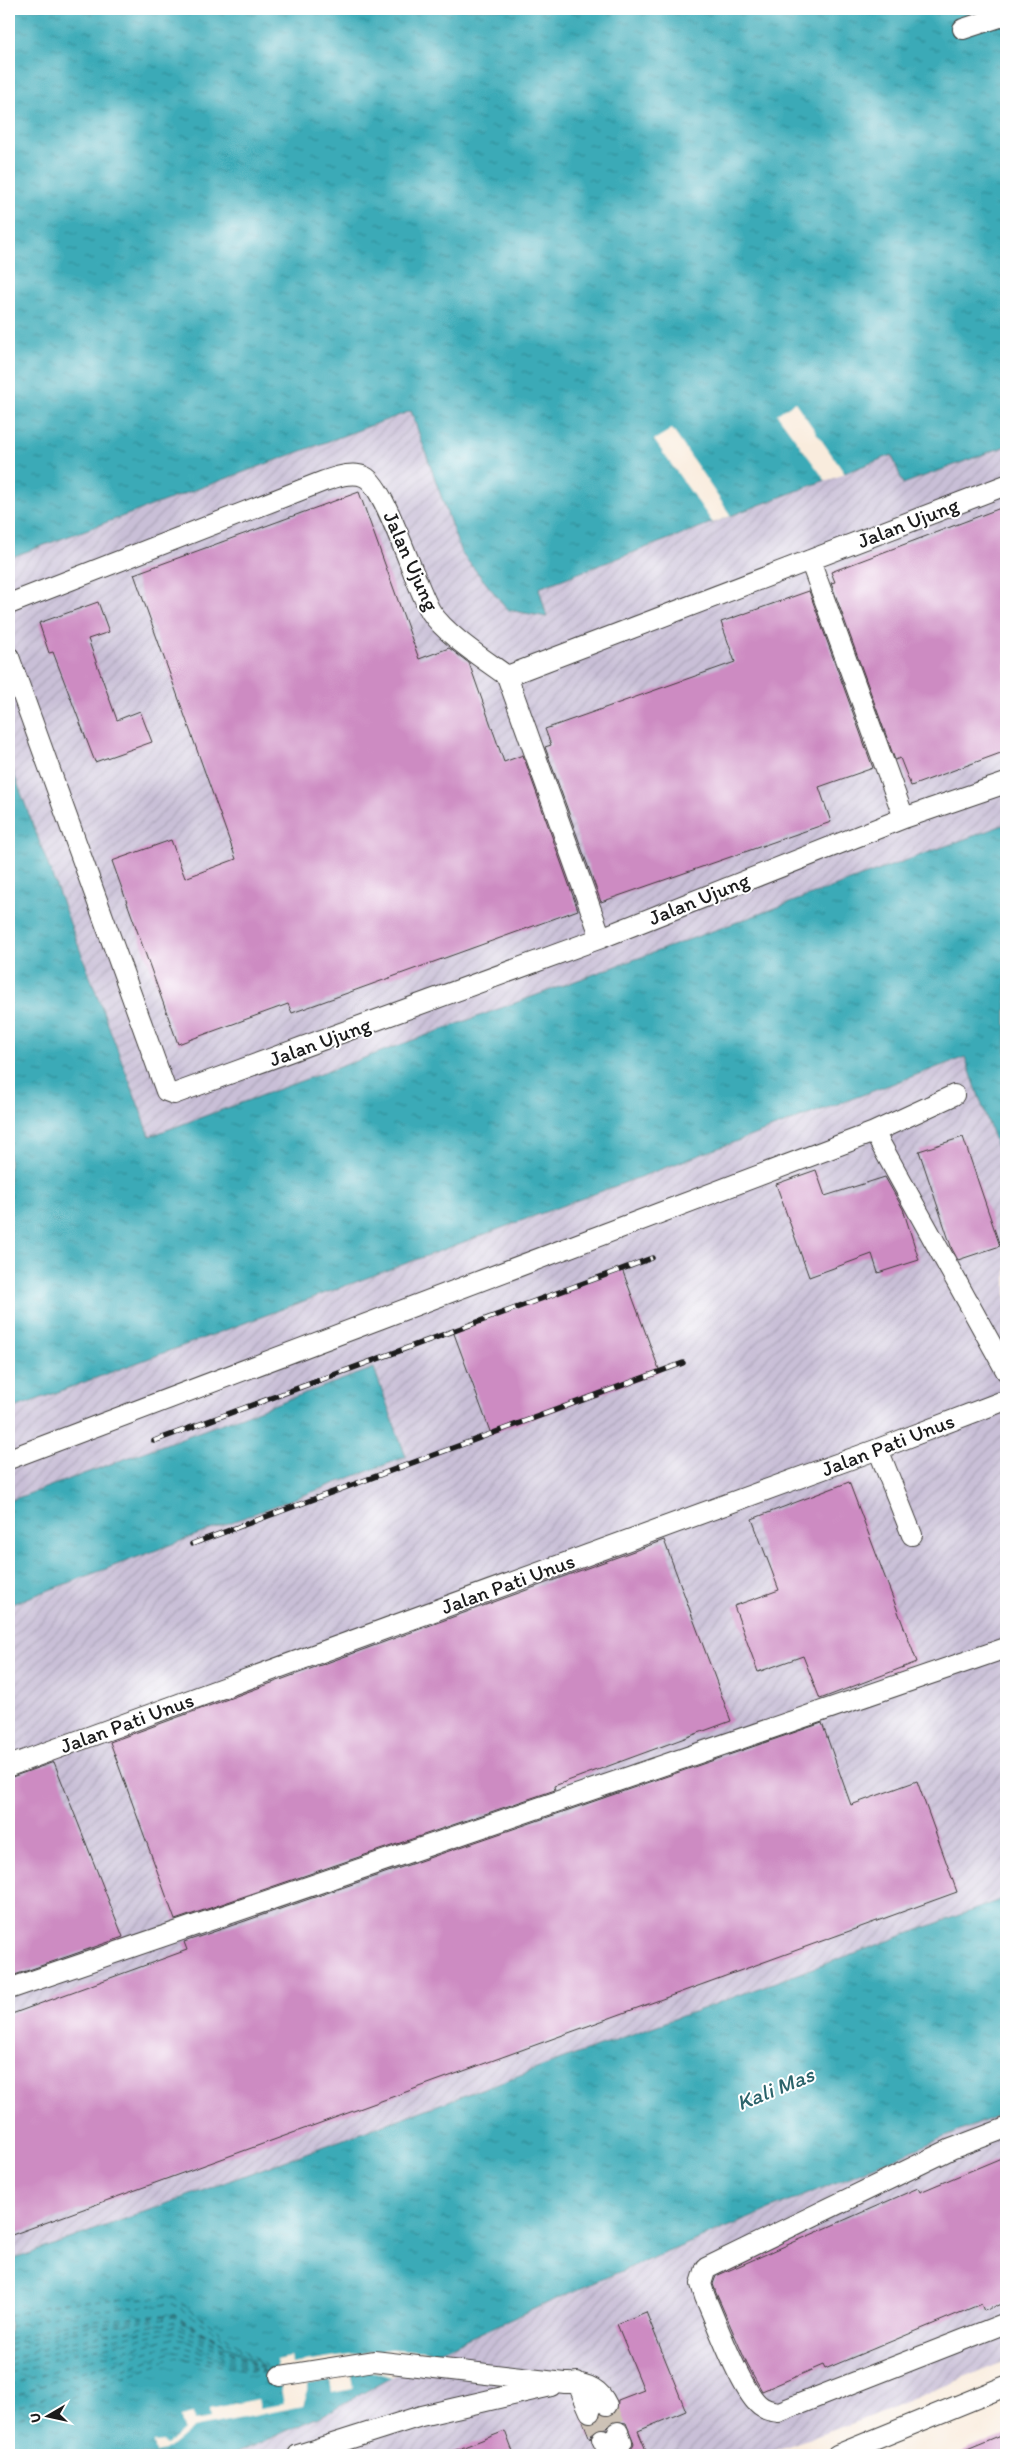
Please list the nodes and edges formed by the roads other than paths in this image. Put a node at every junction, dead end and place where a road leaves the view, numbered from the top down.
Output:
1 (1006, 15) edge
2 (963, 29) dead end
3 (1006, 485) edge
4 (810, 560) junction
5 (9, 604) edge
6 (9, 657) edge
7 (507, 676) junction
8 (1006, 784) edge
9 (904, 818) junction
10 (601, 938) junction
11 (954, 1095) dead end
12 (874, 1132) junction
13 (1006, 1371) edge
14 (1006, 1400) edge
15 (878, 1449) junction
16 (9, 1459) edge
17 (912, 1535) dead end
18 (1006, 1648) edge
19 (9, 1766) edge
20 (9, 1989) edge
21 (1006, 2128) edge
22 (1006, 2323) edge
23 (280, 2376) dead end
24 (571, 2383) junction
25 (1006, 2386) edge
26 (598, 2409) tunnel mouth
27 (298, 2455) edge
28 (837, 2455) edge

1 - 2 street
3 - 4 street, Jalan Ujung
4 - 7 street, Jalan Ujung
4 - 9 street
5 - 7 street, Jalan Ujung
6 - 10 street, Jalan Ujung
7 - 10 street
8 - 9 street, Jalan Ujung
9 - 10 street, Jalan Ujung
11 - 12 street
12 - 13 street
12 - 16 street
14 - 15 street, Jalan Pati Unus
15 - 17 street
15 - 19 street, Jalan Pati Unus
18 - 20 street
21 - 22 street
23 - 24 street
24 - 26 street
24 - 27 street
25 - 28 street

